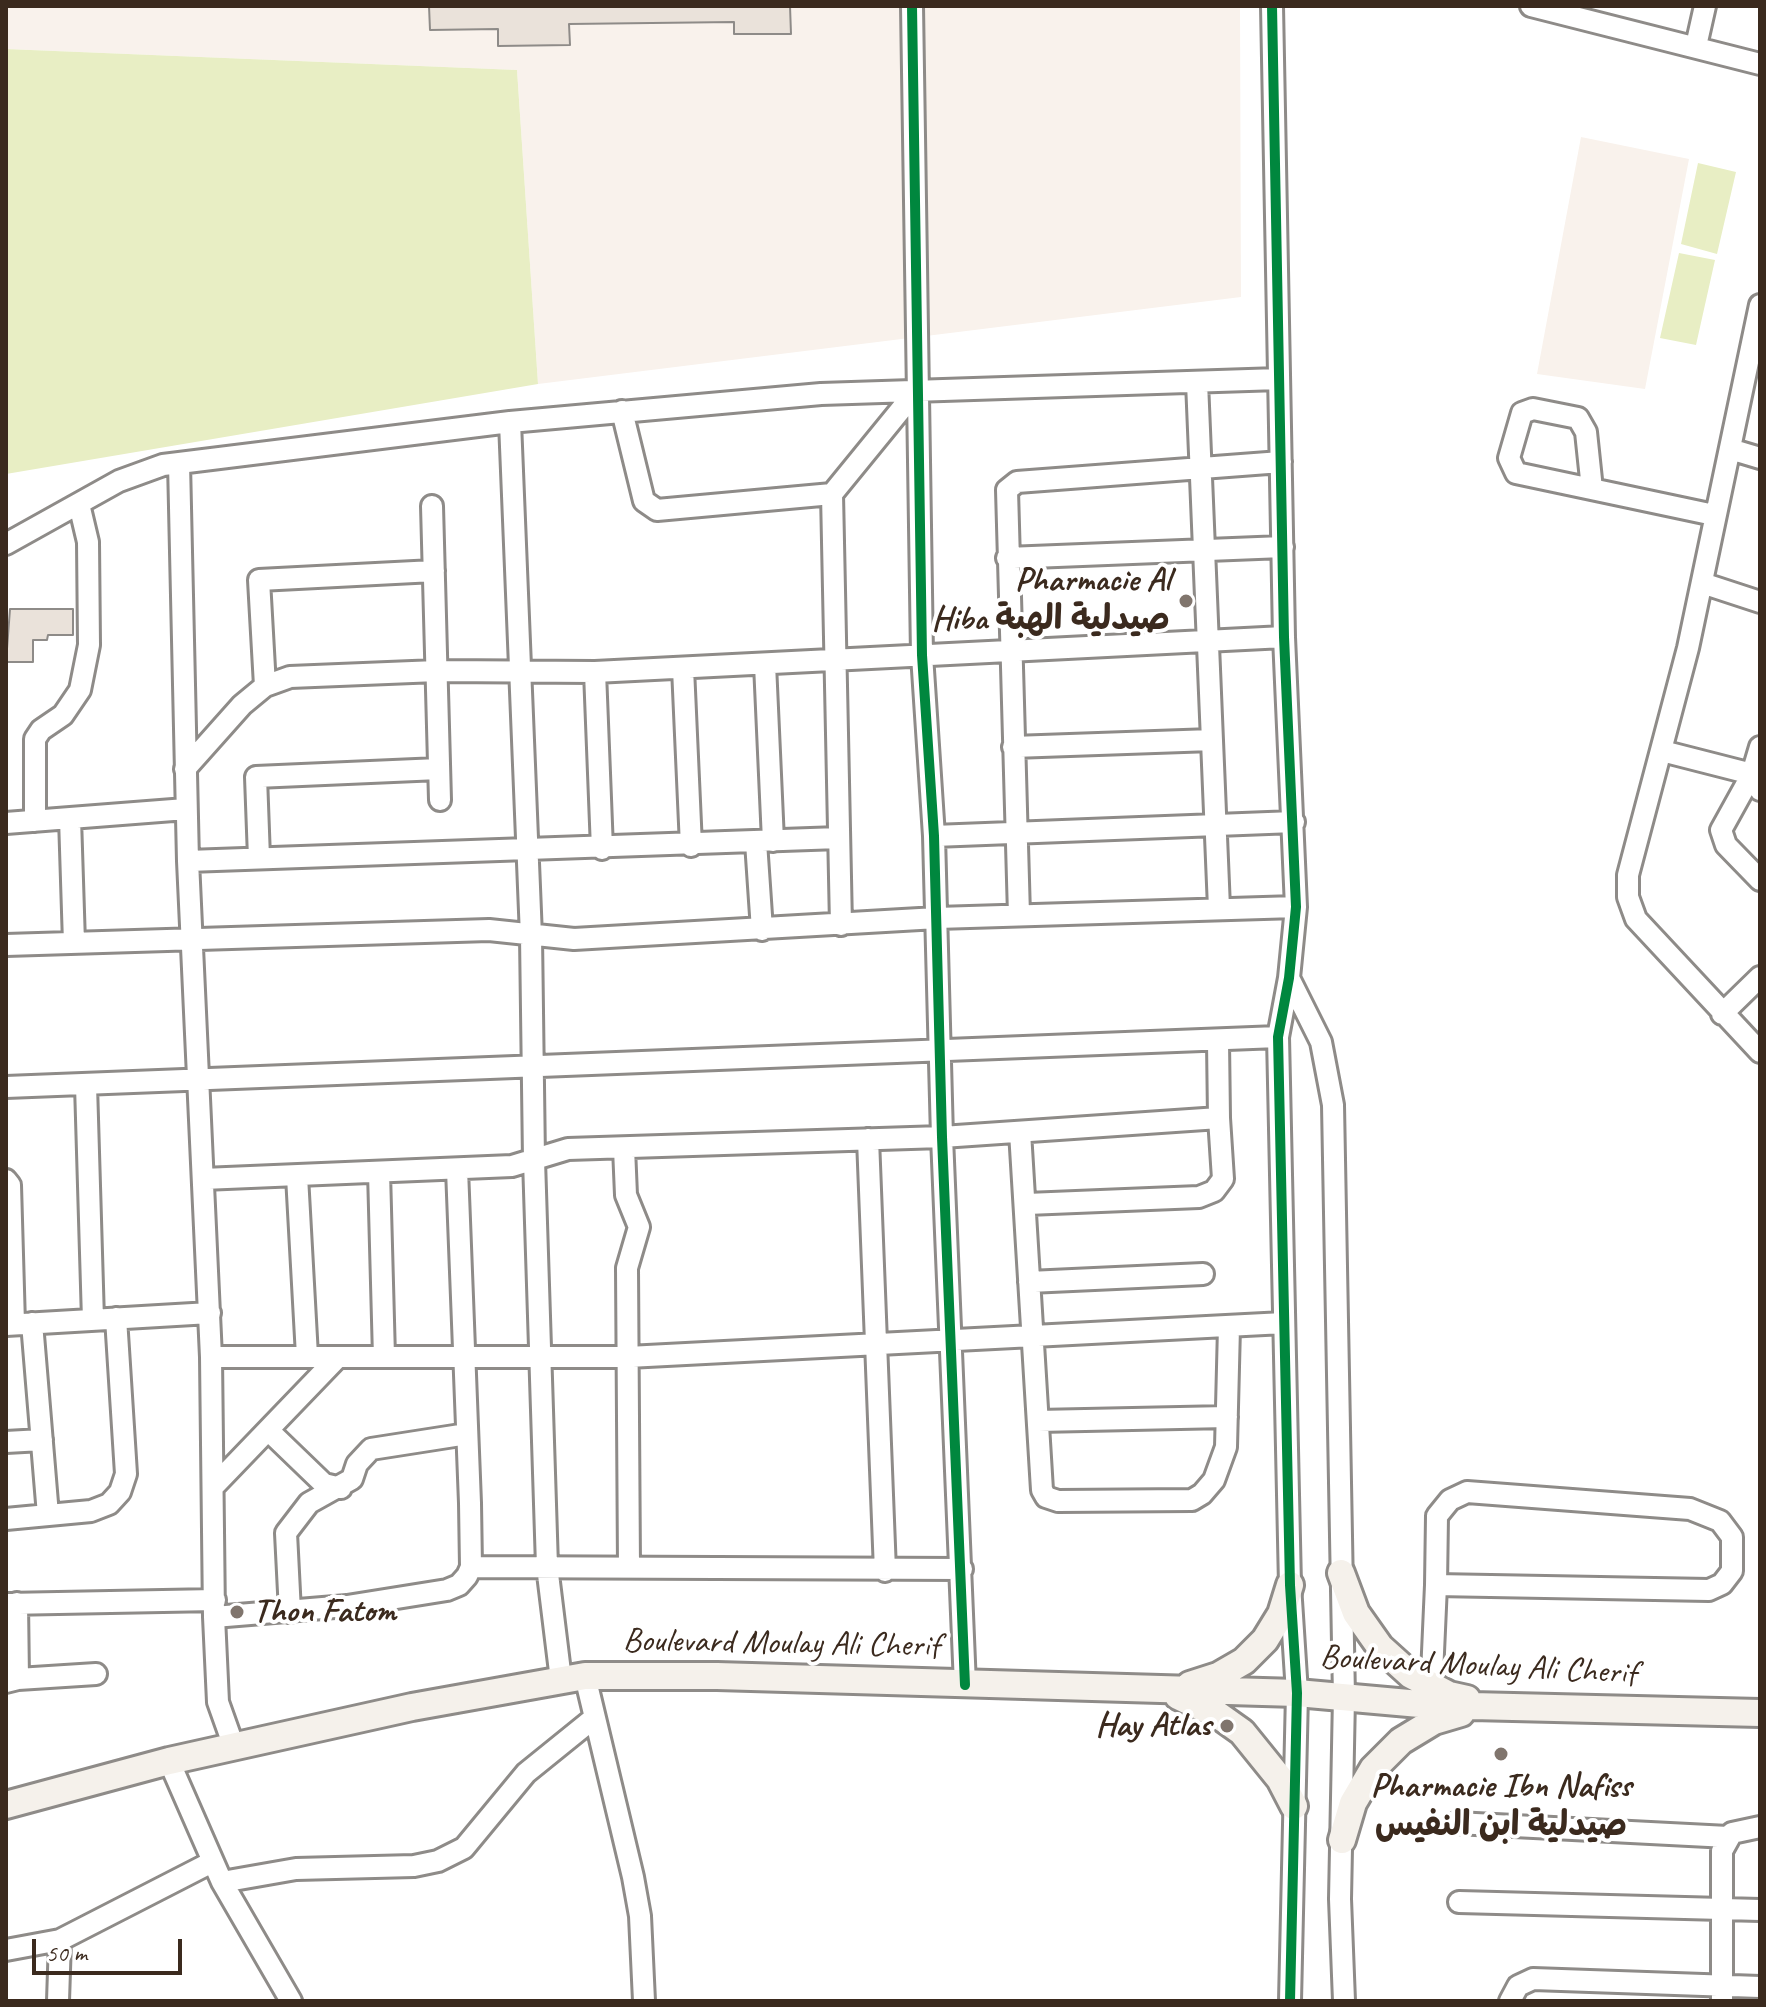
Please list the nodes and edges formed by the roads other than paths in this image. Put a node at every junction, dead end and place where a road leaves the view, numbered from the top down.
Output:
1 (912, 6) edge
2 (1272, 6) edge
3 (1531, 6) edge
4 (1705, 6) edge
5 (1696, 46) junction
6 (1760, 64) edge
7 (1759, 317) edge
8 (1279, 379) junction
9 (1197, 382) junction
10 (916, 391) junction
11 (622, 411) junction
12 (510, 422) junction
13 (1730, 449) junction
14 (1760, 458) edge
15 (1281, 462) junction
16 (179, 463) junction
17 (1201, 467) junction
18 (1592, 489) junction
19 (832, 494) junction
20 (79, 504) junction
21 (432, 506) dead end
22 (1714, 515) junction
23 (6, 544) edge
24 (1283, 547) junction
25 (1204, 550) junction
26 (1007, 558) junction
27 (434, 571) junction
28 (1702, 583) junction
29 (1760, 602) edge
30 (1284, 637) junction
31 (1208, 641) junction
32 (1010, 653) junction
33 (922, 655) junction
34 (836, 660) junction
35 (765, 664) junction
36 (683, 668) junction
37 (437, 671) junction
38 (518, 671) junction
39 (595, 672) junction
40 (265, 686) junction
41 (1212, 740) junction
42 (1013, 747) junction
43 (1760, 747) edge
44 (1662, 751) junction
45 (185, 769) junction
46 (439, 769) junction
47 (1756, 782) edge
48 (440, 800) dead end
49 (186, 809) junction
50 (70, 818) junction
51 (35, 821) junction
52 (1294, 822) junction
53 (6, 823) edge
54 (1215, 825) junction
55 (1016, 833) junction
56 (934, 836) junction
57 (839, 838) junction
58 (764, 841) junction
59 (691, 846) junction
60 (527, 847) junction
61 (602, 849) junction
62 (259, 858) junction
63 (188, 861) junction
64 (1760, 880) edge
65 (1296, 907) junction
66 (1219, 908) junction
67 (1019, 915) junction
68 (937, 918) junction
69 (841, 925) junction
70 (762, 930) junction
71 (531, 936) junction
72 (193, 938) junction
73 (74, 943) junction
74 (6, 945) edge
75 (1760, 977) edge
76 (1289, 978) junction
77 (1722, 1014) junction
78 (1278, 1037) junction
79 (1218, 1042) junction
80 (939, 1051) junction
81 (1760, 1052) edge
82 (534, 1067) junction
83 (197, 1081) junction
84 (86, 1085) junction
85 (6, 1087) edge
86 (1219, 1118) junction
87 (1020, 1132) junction
88 (942, 1137) junction
89 (868, 1139) junction
90 (624, 1148) junction
91 (534, 1160) junction
92 (457, 1169) junction
93 (379, 1172) junction
94 (297, 1176) junction
95 (203, 1179) junction
96 (6, 1180) edge
97 (1027, 1204) junction
98 (10, 1249) edge
99 (1203, 1274) dead end
100 (1029, 1282) junction
101 (210, 1313) junction
102 (116, 1318) junction
103 (93, 1320) junction
104 (1284, 1323) junction
105 (17, 1324) edge
106 (1229, 1327) junction
107 (1032, 1336) junction
108 (952, 1341) junction
109 (874, 1345) junction
110 (307, 1356) junction
111 (211, 1357) junction
112 (338, 1357) junction
113 (384, 1357) junction
114 (466, 1357) junction
115 (628, 1357) junction
116 (541, 1358) junction
117 (1227, 1417) junction
118 (1038, 1421) junction
119 (268, 1430) junction
120 (467, 1434) junction
121 (42, 1440) junction
122 (6, 1442) edge
123 (213, 1487) junction
124 (341, 1488) junction
125 (48, 1515) junction
126 (6, 1519) edge
127 (547, 1566) junction
128 (471, 1567) junction
129 (629, 1567) junction
130 (962, 1569) junction
131 (885, 1571) junction
132 (1341, 1573) junction
133 (1290, 1585) junction
134 (1436, 1585) junction
135 (12, 1603) edge
136 (214, 1609) junction
137 (290, 1612) junction
138 (96, 1674) dead end
139 (573, 1678) junction
140 (12, 1681) edge
141 (965, 1685) junction
142 (1163, 1690) junction
143 (1297, 1693) junction
144 (1431, 1696) junction
145 (1344, 1697) junction
146 (1500, 1706) junction
147 (1760, 1713) edge
148 (594, 1718) junction
149 (234, 1747) junction
150 (169, 1761) junction
151 (6, 1805) edge
152 (1294, 1806) junction
153 (1456, 1823) dead end
154 (1760, 1827) edge
155 (1728, 1837) junction
156 (1342, 1840) junction
157 (212, 1862) junction
158 (222, 1882) junction
159 (1459, 1902) dead end
160 (1724, 1909) junction
161 (1760, 1910) edge
162 (60, 1940) junction
163 (6, 1950) edge
164 (1760, 1987) edge
165 (1722, 1994) edge
166 (58, 2001) edge
167 (291, 2001) edge
168 (644, 2001) edge
169 (1290, 2001) edge
170 (1344, 2001) edge
171 (1510, 2001) edge

1 - 10 street
2 - 8 street
3 - 5 street
4 - 5 street
5 - 6 street
7 - 13 street
8 - 9 street
8 - 15 street
9 - 10 street
9 - 17 street
10 - 11 street
10 - 19 street
10 - 33 street
11 - 12 street
11 - 19 street
12 - 16 street
12 - 38 street
13 - 14 street
13 - 22 street
15 - 17 street
15 - 24 street
16 - 20 street
16 - 45 street
17 - 25 street
17 - 26 street
18 - 18 street
18 - 22 street
19 - 34 street
20 - 23 street
20 - 51 street
21 - 27 street
22 - 28 street
24 - 25 street
24 - 30 street
25 - 26 street
25 - 31 street
26 - 32 street
27 - 37 street
27 - 40 street
28 - 29 street
28 - 44 street
30 - 31 street
30 - 52 street
31 - 32 street
31 - 41 street
32 - 33 street
32 - 42 street
33 - 34 street
33 - 56 street
34 - 35 street
34 - 57 street
35 - 36 street
35 - 58 street
36 - 39 street
36 - 59 street
37 - 38 street
37 - 40 street
37 - 46 street
38 - 39 street
38 - 60 street
39 - 61 street
40 - 45 street
41 - 42 street
41 - 54 street
42 - 55 street
43 - 47 street
44 - 47 street
44 - 77 street
45 - 49 street
46 - 48 street
46 - 62 street
47 - 64 street
49 - 50 street
49 - 63 street
50 - 51 street
50 - 73 street
51 - 53 street
52 - 54 street
52 - 65 street
54 - 55 street
54 - 66 street
55 - 56 street
55 - 67 street
56 - 68 street
57 - 58 street
57 - 69 street
58 - 59 street
58 - 70 street
59 - 61 street
60 - 61 street
60 - 62 street
60 - 71 street
62 - 63 street
63 - 72 street
65 - 66 street
65 - 76 street
66 - 67 street
67 - 68 street
68 - 69 street
68 - 80 street
69 - 70 street
70 - 71 street
71 - 72 street
71 - 82 street
72 - 73 street
72 - 83 street
73 - 74 street
75 - 77 street
76 - 78 street
76 - 132 street
77 - 81 street
78 - 79 street
78 - 104 street
79 - 80 street
79 - 86 street
80 - 82 street
80 - 88 street
82 - 83 street
82 - 91 street
83 - 84 street
83 - 95 street
84 - 85 street
84 - 103 street
86 - 87 street
86 - 97 street
87 - 88 street
87 - 97 street
88 - 89 street
88 - 108 street
89 - 90 street
89 - 109 street
90 - 91 street
90 - 115 street
91 - 92 street
91 - 116 street
92 - 93 street
92 - 114 street
93 - 94 street
93 - 113 street
94 - 95 street
94 - 110 street
95 - 101 street
96 - 98 street
97 - 100 street
98 - 105 street
99 - 100 street
100 - 107 street
101 - 102 street
101 - 111 street
102 - 103 street
102 - 125 street
103 - 105 street
104 - 106 street
104 - 133 street
105 - 121 street
106 - 107 street
106 - 117 street
107 - 108 street
107 - 118 street
108 - 109 street
108 - 130 street
109 - 115 street
109 - 131 street
110 - 111 street
110 - 112 street
111 - 123 street
112 - 113 street
112 - 119 street
113 - 114 street
114 - 116 street
114 - 120 street
115 - 116 street
115 - 129 street
116 - 127 street
117 - 118 street
117 - 118 street
119 - 123 street
119 - 124 street
120 - 124 street
120 - 128 street
121 - 122 street
121 - 125 street
123 - 136 street
124 - 137 street
125 - 126 street
127 - 128 street
127 - 129 street
127 - 139 street
128 - 137 street
129 - 131 street
130 - 131 street
130 - 141 street
132 - 144 main road
132 - 145 street
133 - 142 main road
133 - 143 street
134 - 134 street
134 - 144 street
135 - 136 street
135 - 140 street
136 - 137 street
136 - 149 street
138 - 140 street
139 - 141 main road, Boulevard Moulay Ali Cherif
139 - 148 street
139 - 149 main road, Boulevard Moulay Ali Cherif
141 - 142 main road, Boulevard Moulay Ali Cherif
142 - 143 main road, Boulevard Moulay Ali Cherif
142 - 152 main road
143 - 145 main road, Boulevard Moulay Ali Cherif
143 - 152 street
144 - 145 main road, Boulevard Moulay Ali Cherif
144 - 146 main road, Boulevard Moulay Ali Cherif
145 - 156 street
146 - 147 main road, Boulevard Moulay Ali Cherif
146 - 156 main road
148 - 158 street
148 - 168 street
149 - 150 main road, Boulevard Moulay Ali Cherif
150 - 151 main road, Boulevard Moulay Ali Cherif
150 - 157 street
152 - 169 street
153 - 155 street
154 - 155 street
155 - 160 street
156 - 170 street
157 - 158 street
157 - 162 street
158 - 167 street
159 - 160 street
160 - 161 street
160 - 165 street
162 - 163 street
162 - 166 street
164 - 165 street
165 - 171 street

